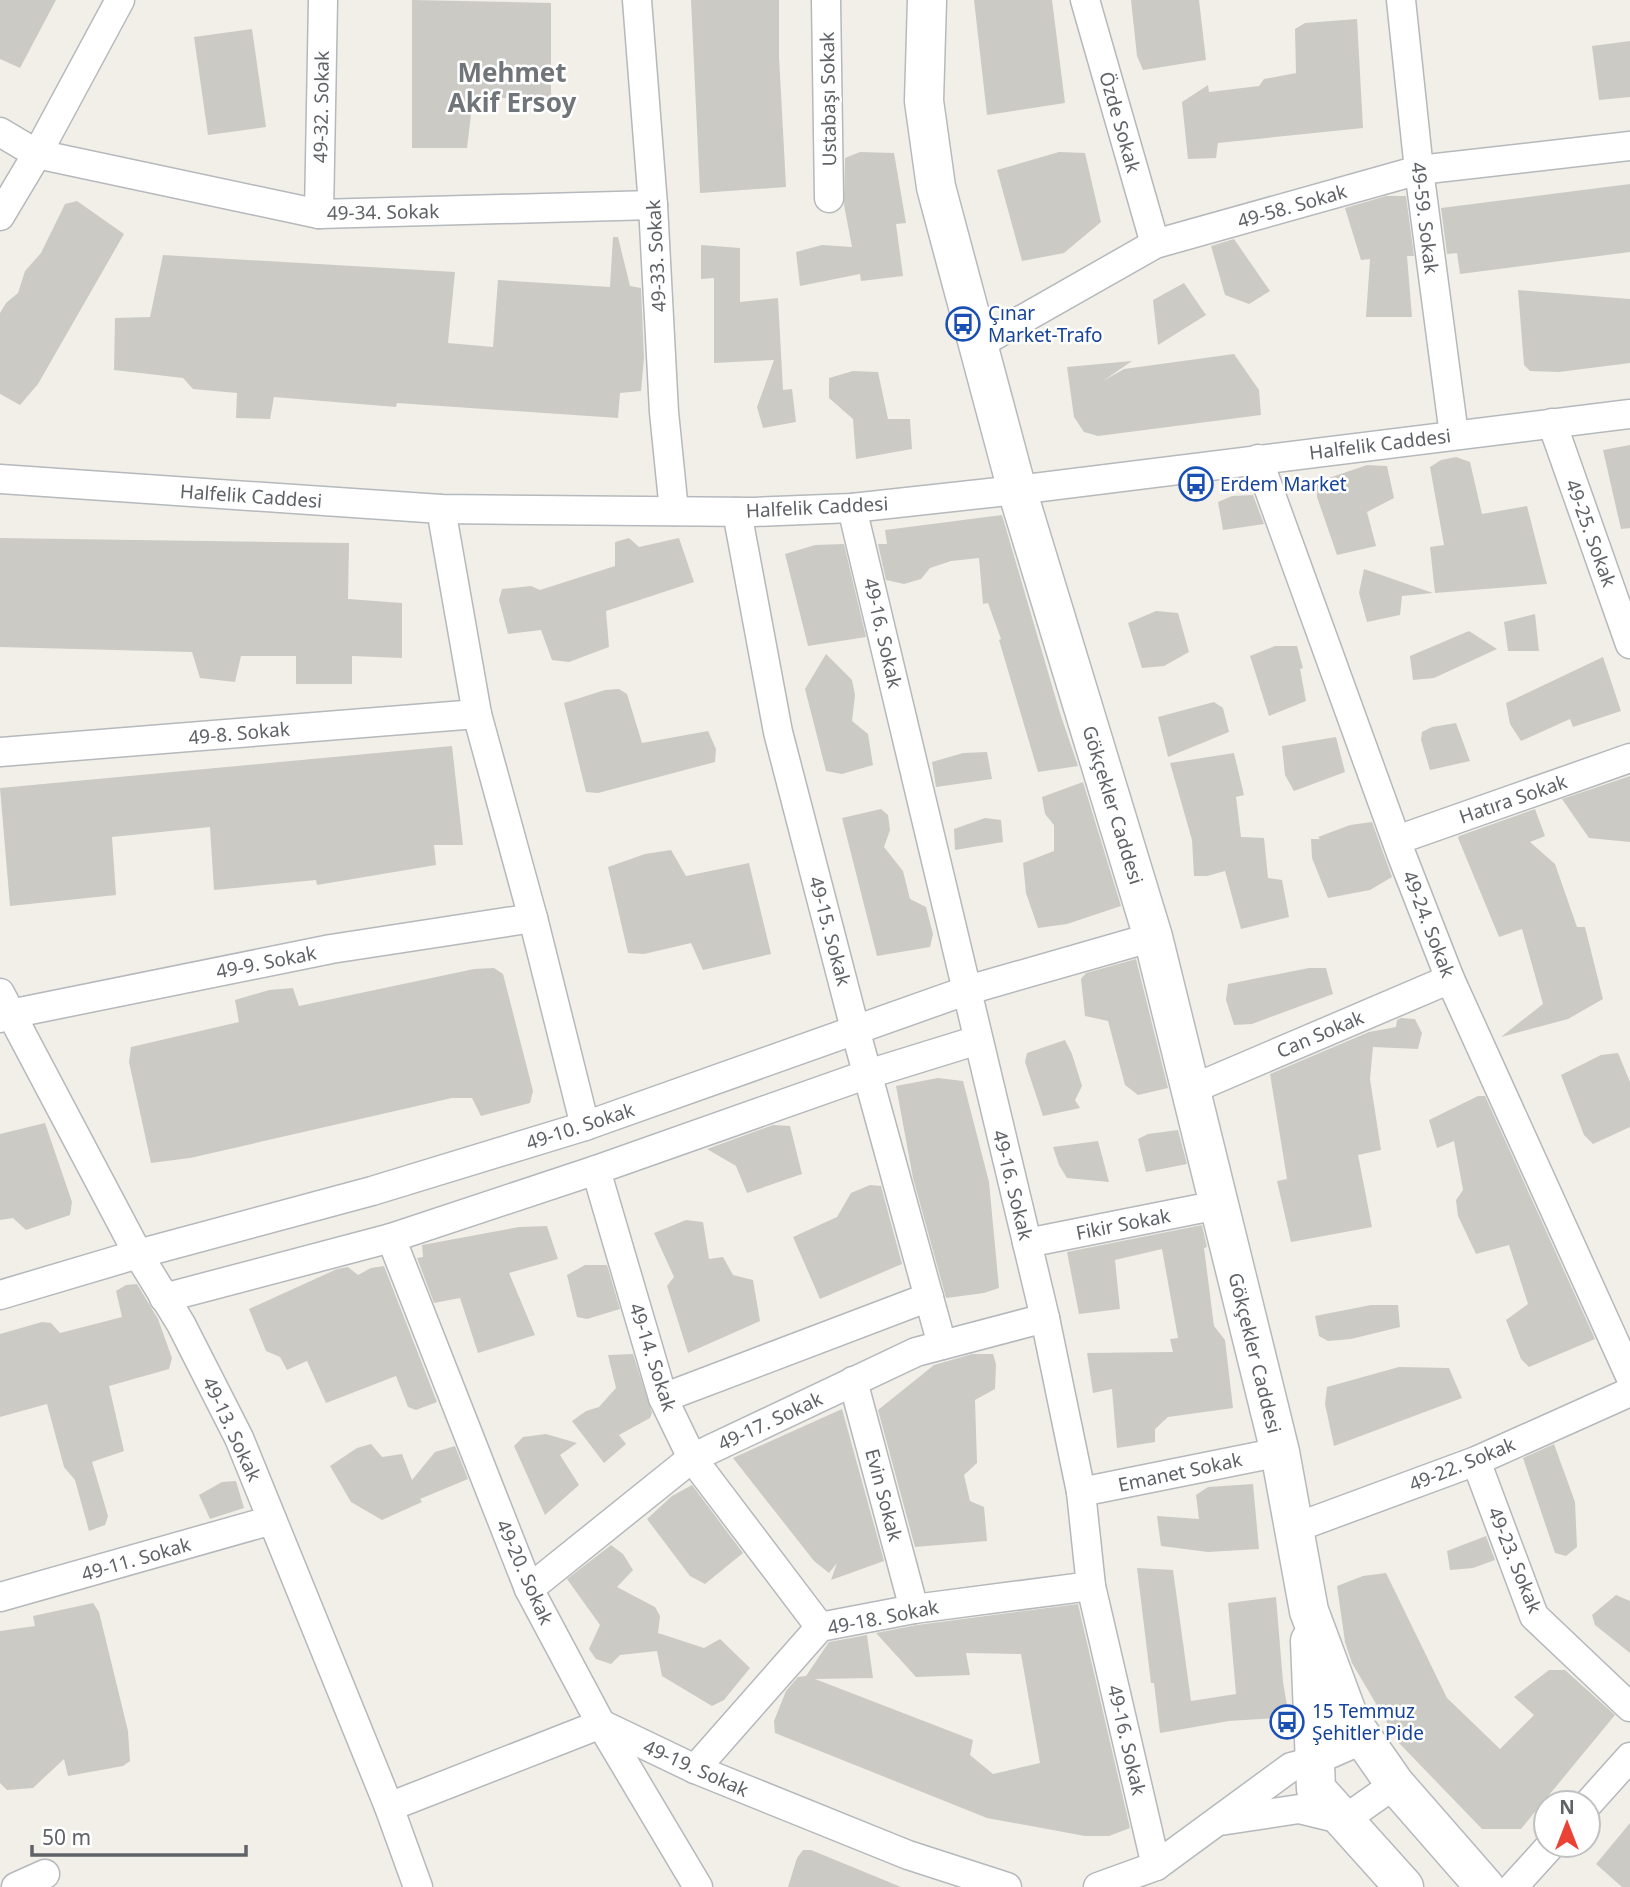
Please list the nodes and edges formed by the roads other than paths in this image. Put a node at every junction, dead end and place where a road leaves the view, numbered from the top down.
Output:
1 (120, 0) edge
2 (323, 0) edge
3 (637, 0) edge
4 (826, 0) edge
5 (927, 0) edge
6 (1085, 0) edge
7 (1401, 0) edge
8 (0, 132) edge
9 (1630, 146) edge
10 (37, 154) junction
11 (1419, 170) junction
12 (829, 198) dead end
13 (653, 205) junction
14 (319, 214) junction
15 (0, 216) edge
16 (1155, 244) junction
17 (979, 344) junction
18 (1630, 414) edge
19 (1552, 423) junction
20 (1454, 435) junction
21 (1258, 459) junction
22 (0, 480) edge
23 (1017, 490) junction
24 (852, 508) junction
25 (441, 509) junction
26 (674, 511) junction
27 (737, 512) junction
28 (1630, 644) edge
29 (477, 714) junction
30 (0, 752) edge
31 (1630, 758) edge
32 (1397, 840) junction
33 (533, 918) junction
34 (1153, 937) junction
35 (1450, 979) junction
36 (968, 990) junction
37 (3, 1008) edge
38 (855, 1029) junction
39 (978, 1040) junction
40 (868, 1074) junction
41 (1190, 1090) junction
42 (585, 1126) junction
43 (596, 1170) junction
44 (1218, 1205) junction
45 (391, 1238) junction
46 (1027, 1243) junction
47 (138, 1254) junction
48 (0, 1295) edge
49 (929, 1297) junction
50 (164, 1298) junction
51 (1045, 1318) junction
52 (943, 1345) junction
53 (1630, 1376) edge
54 (853, 1381) junction
55 (1630, 1392) edge
56 (663, 1398) junction
57 (1280, 1452) junction
58 (692, 1458) junction
59 (1476, 1461) junction
60 (1081, 1492) junction
61 (272, 1520) junction
62 (1292, 1529) junction
63 (1091, 1586) junction
64 (529, 1589) junction
65 (0, 1597) edge
66 (914, 1609) junction
67 (1309, 1611) junction
68 (820, 1627) junction
69 (1630, 1707) edge
70 (601, 1724) junction
71 (1364, 1739) junction
72 (1630, 1757) edge
73 (1314, 1760) junction
74 (695, 1769) junction
75 (1395, 1784) junction
76 (1601, 1789) edge
77 (389, 1807) junction
78 (1344, 1820) junction
79 (1217, 1822) junction
80 (1538, 1859) edge
81 (1156, 1866) junction
82 (45, 1874) dead end
83 (16, 1887) edge
84 (418, 1887) edge
85 (698, 1887) edge
86 (1007, 1887) edge
87 (1098, 1887) edge
88 (1404, 1887) edge
89 (1485, 1887) edge
90 (1513, 1887) edge

1 - 10 street
2 - 14 street, 49-32. Sokak
3 - 13 street, 49-33. Sokak
4 - 12 street, Ustabaşı Sokak
5 - 17 main road, Gökçekler Caddesi
6 - 16 street, Özde Sokak
7 - 11 street, 49-59. Sokak
8 - 10 street, 49-34. Sokak
9 - 11 street, 49-58. Sokak
10 - 14 street, 49-34. Sokak
10 - 15 street
11 - 16 street, 49-58. Sokak
11 - 20 street, 49-59. Sokak
13 - 14 street, 49-34. Sokak
13 - 26 street, 49-33. Sokak
16 - 17 street, 49-58. Sokak
17 - 23 main road, Gökçekler Caddesi
18 - 19 street, Halfelik Caddesi
19 - 20 street, Halfelik Caddesi
19 - 28 street, 49-25. Sokak
20 - 21 street, Halfelik Caddesi
21 - 23 street, Halfelik Caddesi
21 - 32 street, 49-24. Sokak
22 - 25 street, Halfelik Caddesi
23 - 24 street, Halfelik Caddesi
23 - 34 main road, Gökçekler Caddesi
24 - 27 street, Halfelik Caddesi
24 - 36 street, 49-16. Sokak
25 - 26 street, Halfelik Caddesi
25 - 29 street
26 - 27 street, Halfelik Caddesi
27 - 38 street, 49-15. Sokak
29 - 30 street, 49-8. Sokak
29 - 33 street
31 - 32 street, Hatıra Sokak
32 - 35 street, 49-24. Sokak
33 - 37 street, 49-9. Sokak
33 - 42 street
34 - 36 street, 49-10. Sokak
34 - 41 main road, Gökçekler Caddesi
35 - 41 street, Can Sokak
35 - 53 street, 49-24. Sokak
36 - 38 street, 49-10. Sokak
36 - 39 street, 49-16. Sokak
37 - 47 street, 49-13. Sokak
38 - 40 street, 49-15. Sokak
38 - 42 street, 49-10. Sokak
39 - 40 street
39 - 46 street, 49-16. Sokak
40 - 43 street
40 - 49 street, 49-15. Sokak
41 - 44 main road, Gökçekler Caddesi
42 - 47 street, 49-10. Sokak
43 - 45 street
43 - 56 street, 49-14. Sokak
44 - 46 street, Fikir Sokak
44 - 57 main road, Gökçekler Caddesi
45 - 50 street
45 - 64 street, 49-20. Sokak
46 - 51 street, 49-16. Sokak
47 - 48 street, 49-10. Sokak
47 - 50 street, 49-13. Sokak
49 - 52 street, 49-15. Sokak
49 - 56 street
50 - 61 street, 49-13. Sokak
51 - 52 street, 49-17. Sokak
51 - 60 street, 49-16. Sokak
52 - 54 street, 49-17. Sokak
54 - 58 street, 49-17. Sokak
54 - 66 street, Evin Sokak
55 - 59 street, 49-22. Sokak
56 - 58 street, 49-14. Sokak
57 - 60 street, Emanet Sokak
57 - 62 main road, Gökçekler Caddesi
58 - 64 street, 49-17. Sokak
58 - 68 street, 49-14. Sokak
59 - 62 street, 49-22. Sokak
59 - 69 street, 49-23. Sokak
60 - 63 street, 49-16. Sokak
61 - 65 street, 49-11. Sokak
61 - 77 street, 49-13. Sokak
62 - 67 main road, Gökçekler Caddesi
63 - 66 street, 49-18. Sokak
63 - 81 street, 49-16. Sokak
64 - 70 street, 49-20. Sokak
66 - 68 street, 49-18. Sokak
67 - 71 main road
67 - 73 main road
68 - 74 street, 49-18. Sokak
70 - 74 street, 49-19. Sokak
70 - 77 street
70 - 85 street, 49-20. Sokak
71 - 73 street
71 - 75 main road
72 - 76 street
73 - 78 main road
73 - 79 street
74 - 86 street, 49-19. Sokak
75 - 78 street
75 - 89 main road
77 - 84 street, 49-13. Sokak
78 - 79 street
78 - 88 main road
79 - 81 street
80 - 90 street
81 - 87 street
82 - 83 street

